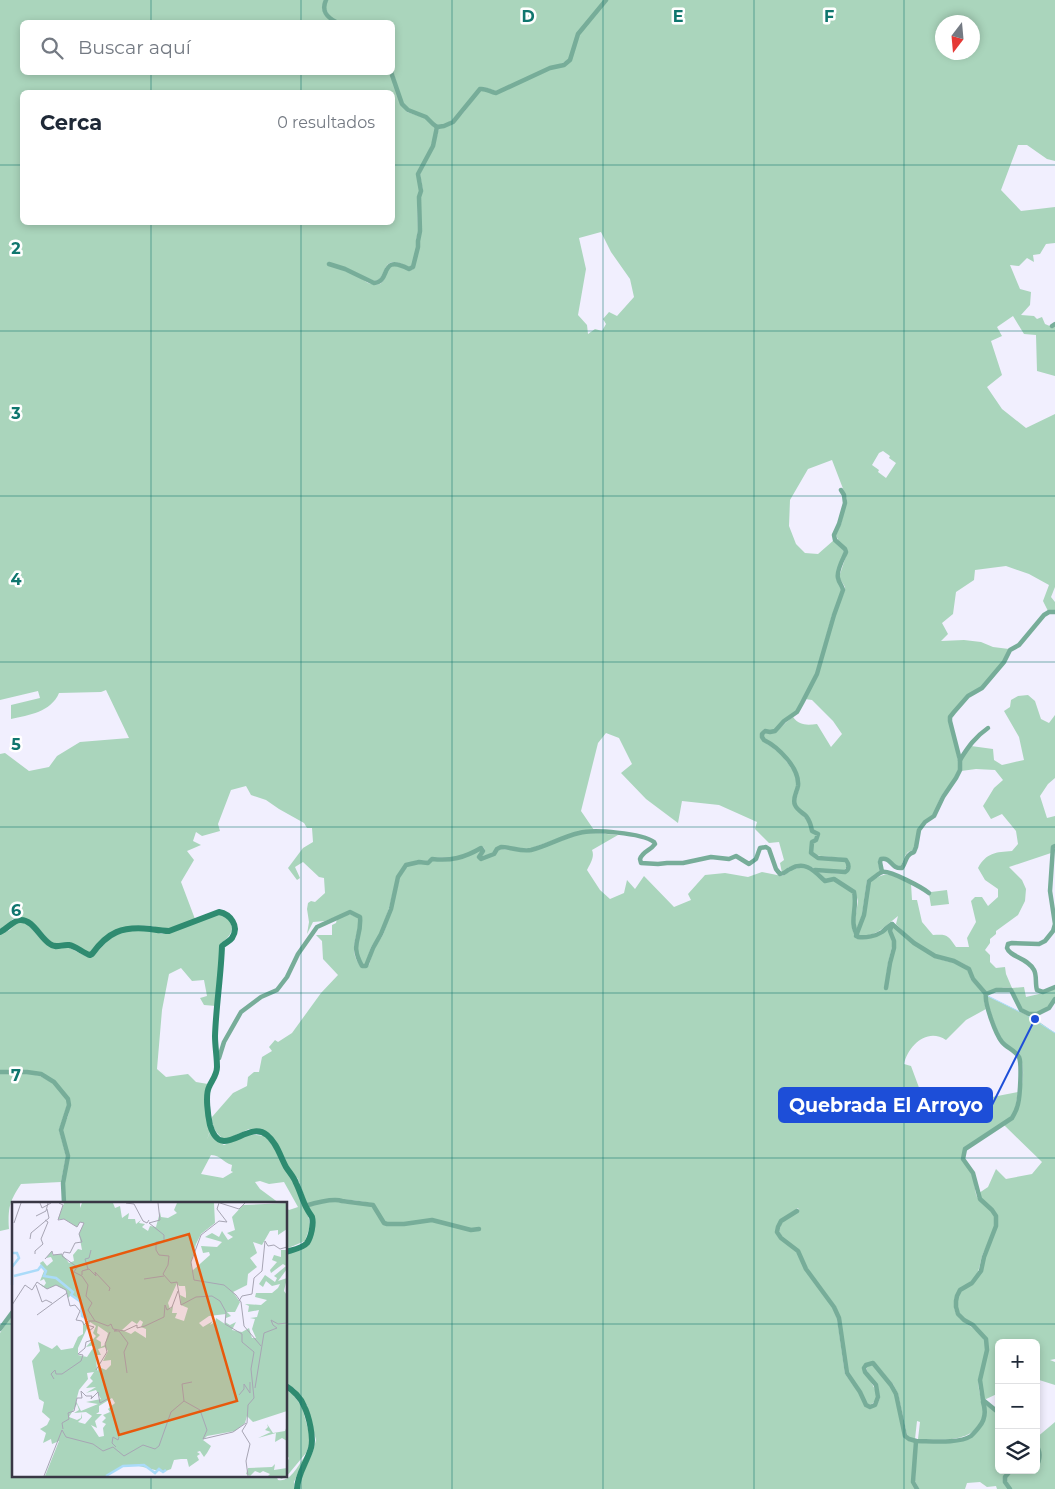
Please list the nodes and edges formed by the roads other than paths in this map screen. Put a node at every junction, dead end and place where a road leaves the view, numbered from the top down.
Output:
1 (326, 0) edge
2 (606, 0) edge
3 (332, 20) edge
4 (392, 75) edge
5 (437, 127) junction
6 (329, 264) dead end
7 (841, 490) dead end
8 (1055, 612) edge
9 (988, 728) dead end
10 (960, 760) junction
11 (1055, 846) edge
12 (815, 870) junction
13 (882, 872) junction
14 (930, 893) dead end
15 (892, 924) junction
16 (0, 932) edge
17 (856, 936) junction
18 (1055, 987) edge
19 (886, 988) dead end
20 (986, 994) junction
21 (1055, 999) edge
22 (217, 1067) junction
23 (0, 1072) edge
24 (64, 1202) edge
25 (306, 1206) junction
26 (796, 1211) dead end
27 (479, 1229) dead end
28 (288, 1251) edge
29 (12, 1313) edge
30 (0, 1329) edge
31 (288, 1387) edge
32 (983, 1400) junction
33 (995, 1410) edge
34 (916, 1441) junction
35 (1008, 1474) edge
36 (297, 1489) edge
37 (917, 1489) edge
38 (1010, 1489) edge

1 - 3 street
2 - 5 street
4 - 5 street
5 - 6 street
7 - 12 street
8 - 10 street
9 - 10 street
10 - 13 street
11 - 18 street
12 - 17 street
12 - 22 street
13 - 14 street
13 - 17 street
15 - 17 street
15 - 19 street
15 - 20 street
16 - 22 street
20 - 21 street
20 - 32 street
22 - 25 street
23 - 24 street
25 - 27 street
25 - 28 street
26 - 34 street
29 - 30 street
31 - 36 street
32 - 33 street
32 - 34 street
34 - 37 street
35 - 38 street

